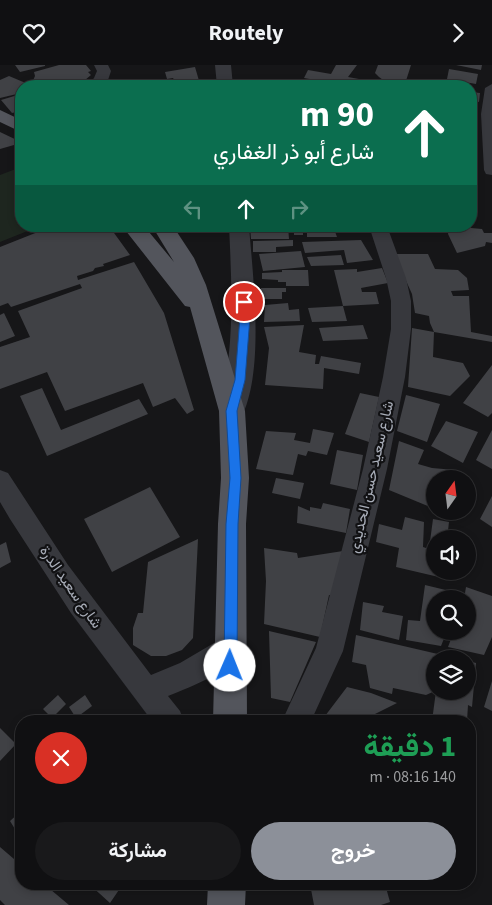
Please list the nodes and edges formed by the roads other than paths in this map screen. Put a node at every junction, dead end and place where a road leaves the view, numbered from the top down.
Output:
1 (101, 65) edge
2 (223, 65) edge
3 (101, 80) edge
4 (224, 80) edge
5 (492, 87) edge
6 (0, 110) edge
7 (491, 114) edge
8 (0, 115) edge
9 (15, 116) edge
10 (15, 124) edge
11 (492, 170) edge
12 (137, 232) edge
13 (166, 232) edge
14 (239, 232) edge
15 (380, 232) edge
16 (201, 309) junction
17 (232, 411) junction
18 (0, 481) edge
19 (231, 647) junction
20 (145, 691) junction
21 (165, 715) edge
22 (230, 715) edge
23 (299, 715) edge
24 (227, 890) edge
25 (226, 905) edge

1 - 3 street
2 - 4 street
5 - 7 street
6 - 9 main road
7 - 11 street
8 - 10 main road
12 - 16 main road
13 - 16 main road
14 - 17 street
15 - 23 street, شارع سعيد حسن الحديدي
16 - 17 main road
17 - 19 main road
18 - 20 street, شارع سعيد الدرة
19 - 20 street
19 - 22 main road
20 - 21 street, شارع سعيد الدرة
24 - 25 main road

